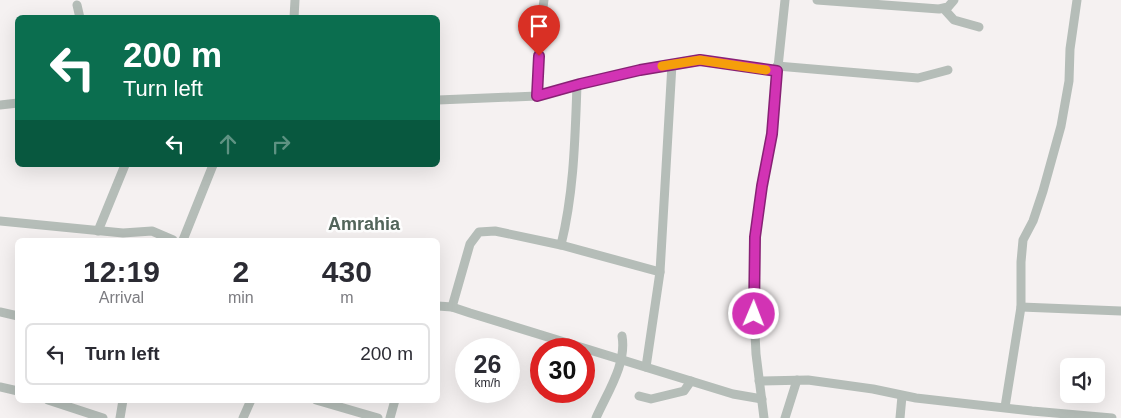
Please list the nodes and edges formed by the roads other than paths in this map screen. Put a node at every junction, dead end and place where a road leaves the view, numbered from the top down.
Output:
1 (295, 0) edge
2 (544, 0) edge
3 (785, 0) edge
4 (817, 0) edge
5 (954, 0) edge
6 (1077, 0) edge
7 (901, 3) edge
8 (77, 6) dead end
9 (944, 9) junction
10 (79, 15) edge
11 (294, 15) edge
12 (978, 27) dead end
13 (672, 64) junction
14 (777, 69) junction
15 (948, 70) dead end
16 (577, 85) junction
17 (537, 96) junction
18 (440, 100) edge
19 (15, 104) edge
20 (0, 106) edge
21 (124, 167) edge
22 (212, 167) edge
23 (0, 221) edge
24 (98, 231) junction
25 (168, 238) edge
26 (184, 238) edge
27 (561, 245) junction
28 (660, 272) junction
29 (440, 306) edge
30 (1021, 306) junction
31 (452, 308) junction
32 (1121, 311) edge
33 (0, 312) edge
34 (15, 315) edge
35 (622, 336) dead end
36 (621, 359) junction
37 (646, 367) junction
38 (797, 380) junction
39 (691, 381) junction
40 (759, 381) junction
41 (0, 387) edge
42 (15, 390) edge
43 (639, 396) dead end
44 (902, 396) junction
45 (762, 399) junction
46 (57, 403) edge
47 (122, 403) edge
48 (250, 403) edge
49 (326, 403) edge
50 (394, 403) edge
51 (1005, 407) junction
52 (1032, 415) edge
53 (102, 418) edge
54 (120, 418) edge
55 (243, 418) edge
56 (378, 418) edge
57 (390, 418) edge
58 (596, 418) edge
59 (764, 418) edge
60 (785, 418) edge
61 (900, 418) edge
62 (1112, 418) edge

1 - 11 street
2 - 17 street
3 - 14 street
4 - 7 street
5 - 9 street
6 - 30 street
7 - 9 street
8 - 10 street
9 - 12 street
13 - 14 street
13 - 16 street
13 - 28 street
14 - 15 street
14 - 40 street
16 - 17 street
16 - 27 street
17 - 18 street
19 - 20 street
21 - 24 street
22 - 26 street
23 - 24 street
24 - 25 street
27 - 28 street
27 - 31 street
28 - 37 street
29 - 31 street
30 - 32 street
30 - 51 street
31 - 36 street
33 - 34 street
35 - 36 street
36 - 37 street
36 - 58 street
37 - 39 street
38 - 40 street
38 - 44 street
38 - 60 street
39 - 43 street
39 - 45 street
40 - 45 street
41 - 42 street
44 - 51 street
44 - 61 street
45 - 59 street
46 - 53 street
47 - 54 street
48 - 55 street
49 - 56 street
50 - 57 street
51 - 52 street
52 - 62 street

